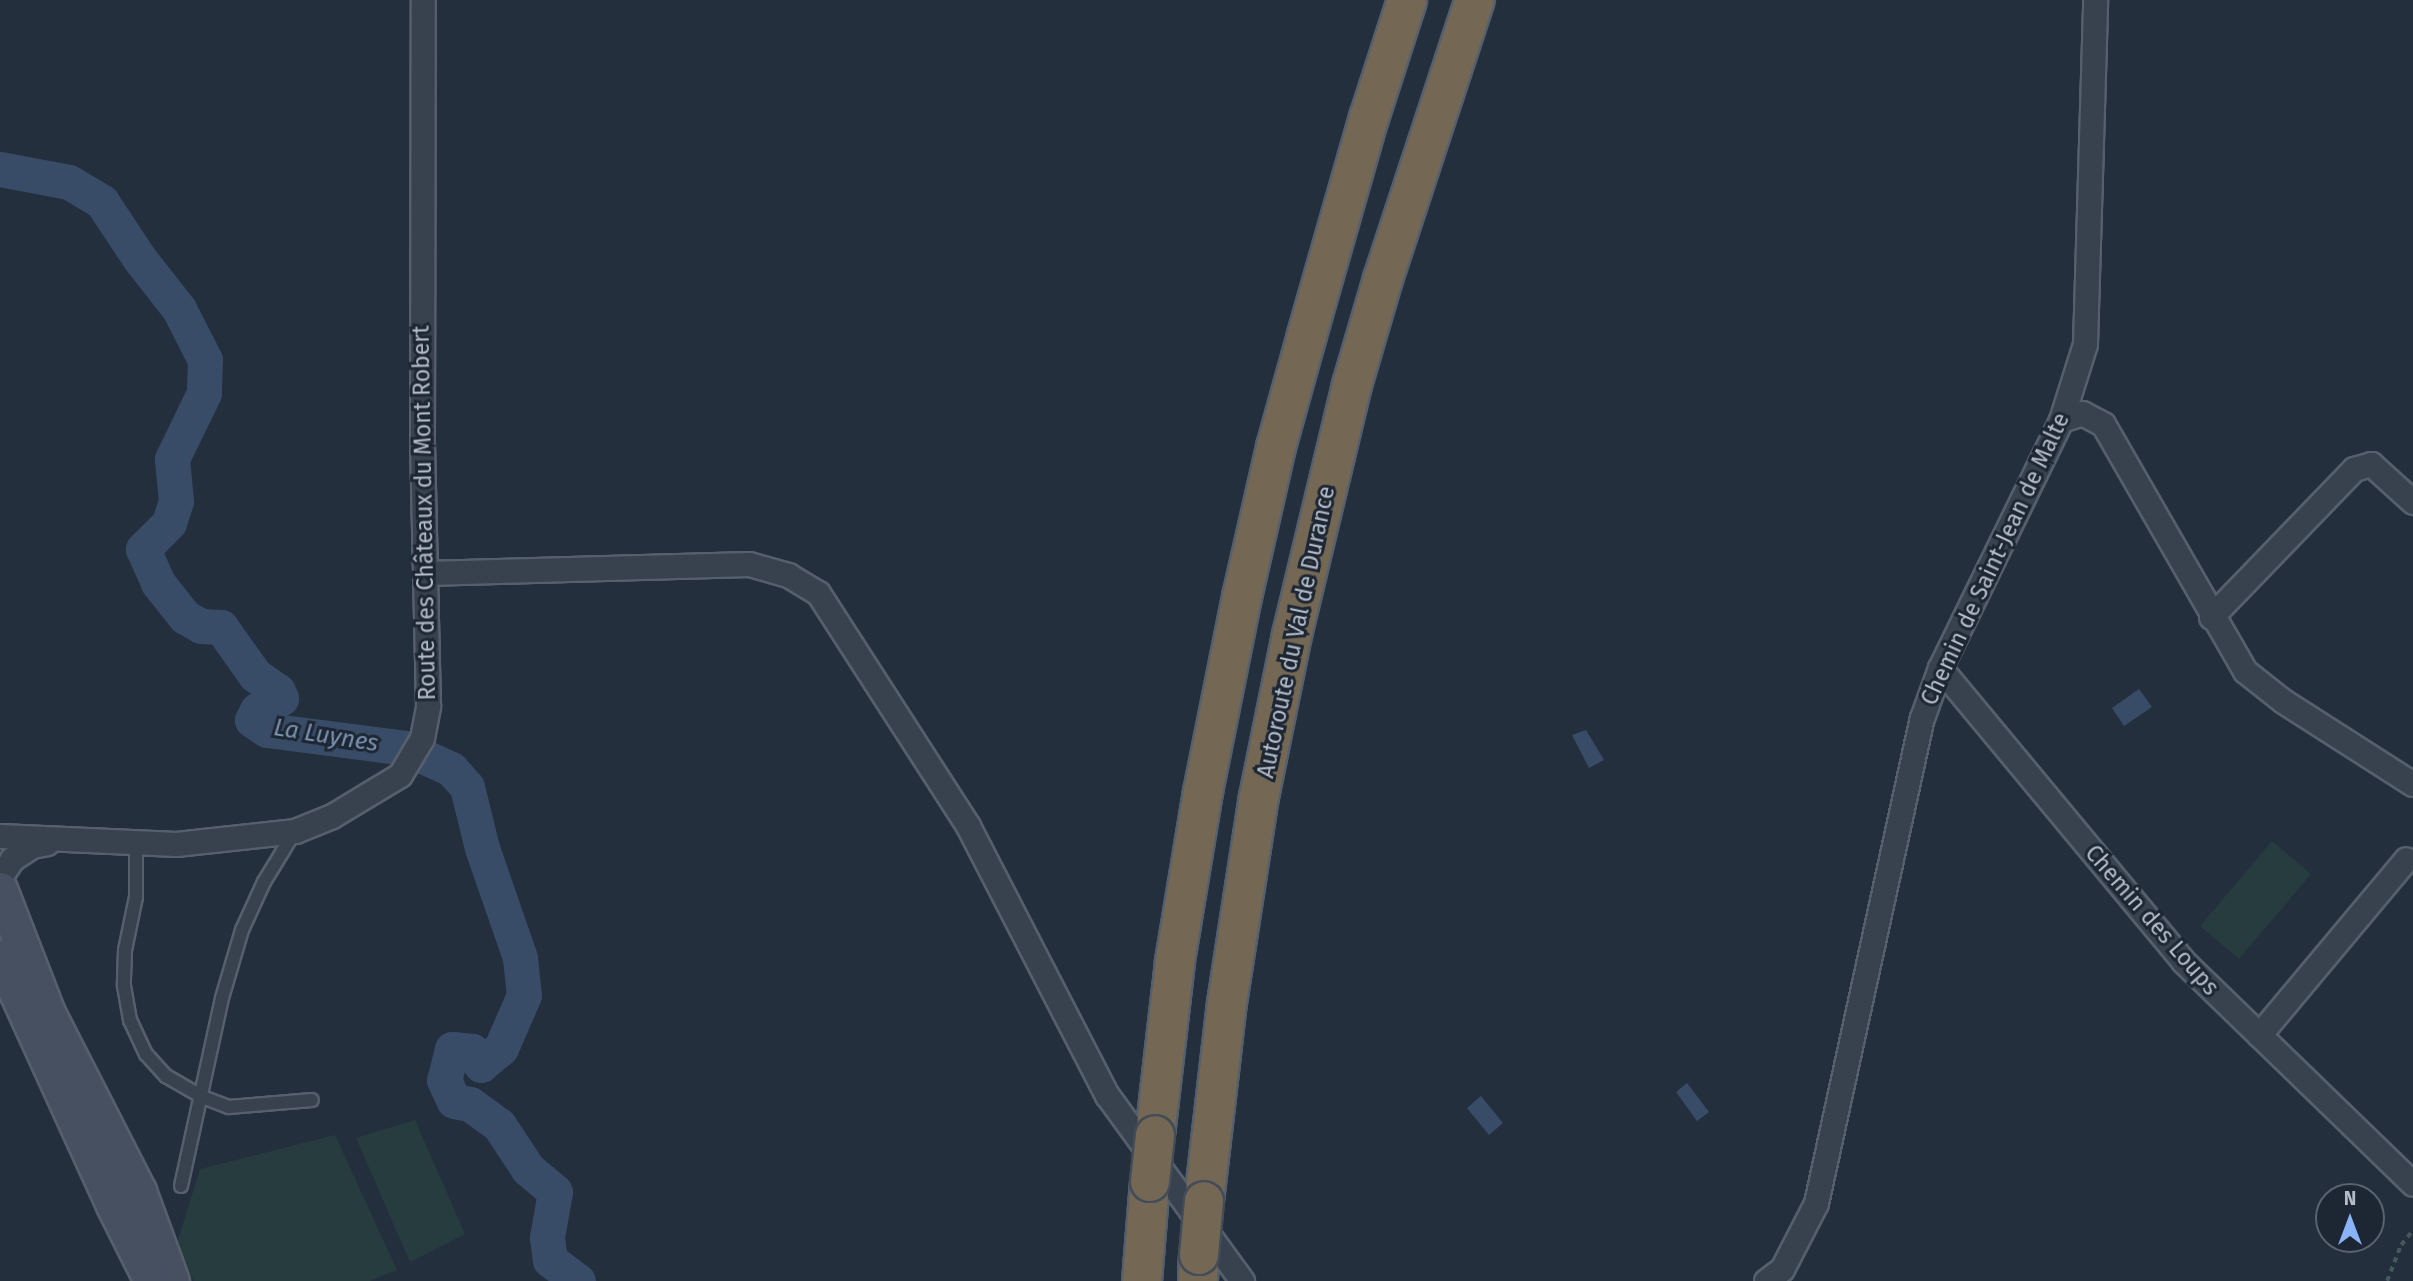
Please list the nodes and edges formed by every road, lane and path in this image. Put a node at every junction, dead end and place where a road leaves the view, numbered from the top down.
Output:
1 (423, 0) edge
2 (1407, 0) edge
3 (2095, 0) edge
4 (1475, 1) edge
5 (2061, 420) junction
6 (2413, 502) edge
7 (426, 573) junction
8 (2211, 617) junction
9 (1940, 668) junction
10 (2413, 784) edge
11 (295, 831) junction
12 (0, 836) edge
13 (57, 841) junction
14 (136, 844) junction
15 (2406, 859) dead end
16 (0, 877) edge
17 (0, 889) edge
18 (0, 957) edge
19 (2259, 1035) junction
20 (200, 1096) junction
21 (312, 1100) dead end
22 (2413, 1184) edge
23 (181, 1186) dead end
24 (2413, 1230) edge
25 (1198, 1268) edge
26 (1781, 1277) edge
27 (151, 1281) edge
28 (172, 1281) edge
29 (1142, 1281) edge
30 (1242, 1281) edge
31 (2387, 1281) edge

1 - 7 street, Route des Châteaux du Mont Robert
2 - 29 highway, bridge
3 - 5 street, Chemin de Saint-Jean de Malte
4 - 25 highway, Autoroute du Val de Durance, bridge
5 - 8 street
5 - 9 street, Chemin de Saint-Jean de Malte
6 - 8 street
7 - 11 street, Route des Châteaux du Mont Robert
7 - 30 street
8 - 10 street
9 - 19 street, Chemin des Loups
9 - 26 street, Chemin de Saint-Jean de Malte
11 - 14 street, Route des Châteaux du Mont Robert
11 - 20 lane
12 - 13 street, Route des Châteaux du Mont Robert
13 - 14 street, Route des Châteaux du Mont Robert
13 - 16 street
14 - 20 lane
15 - 19 street
17 - 28 main road
18 - 27 main road
19 - 22 street, Chemin des Loups
20 - 21 lane
20 - 23 lane
24 - 31 path

